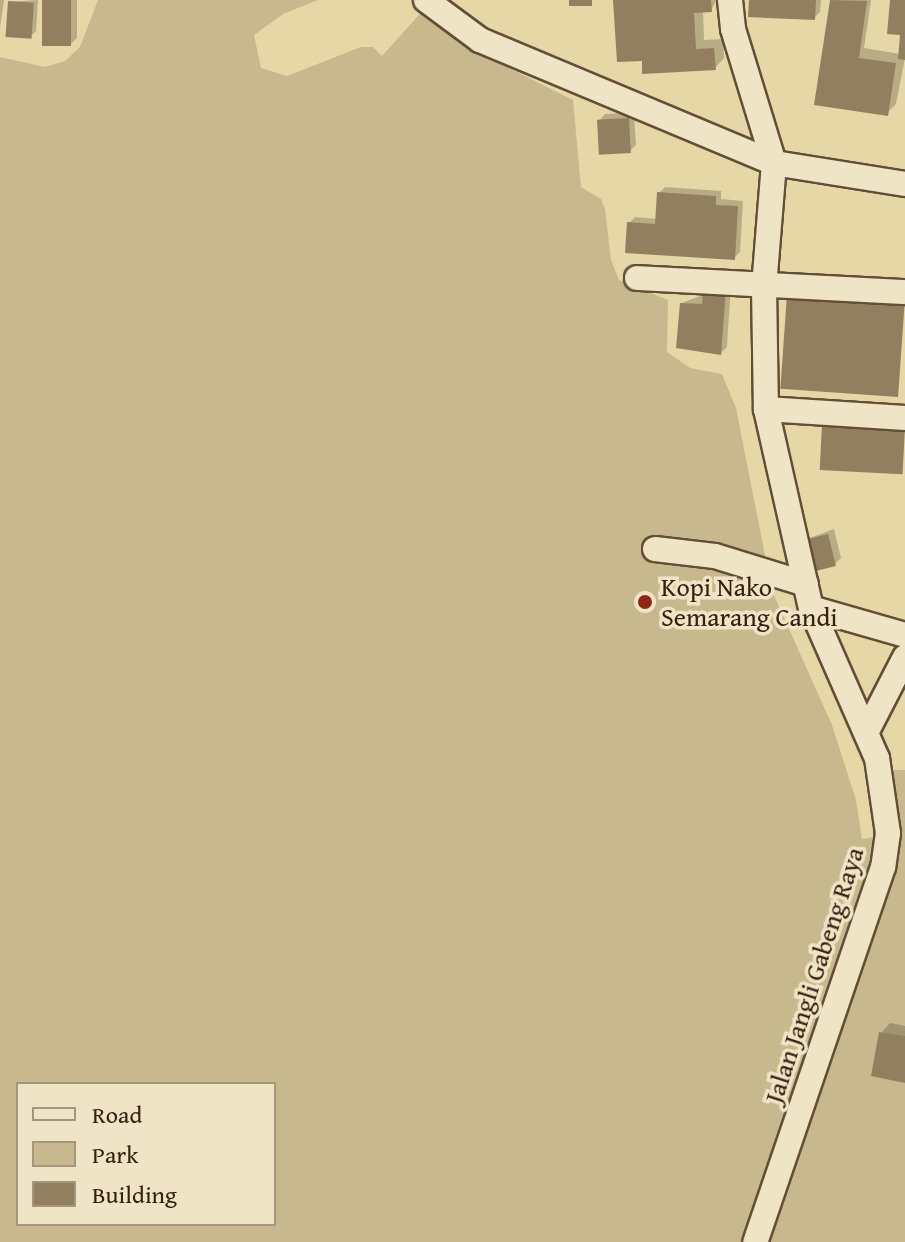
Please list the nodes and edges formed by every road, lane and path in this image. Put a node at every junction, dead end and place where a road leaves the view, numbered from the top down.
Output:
1 (426, 0) edge
2 (730, 0) edge
3 (774, 163) junction
4 (905, 184) edge
5 (637, 278) dead end
6 (764, 286) junction
7 (905, 292) edge
8 (766, 409) junction
9 (905, 418) edge
10 (655, 549) dead end
11 (809, 596) junction
12 (905, 635) edge
13 (905, 657) edge
14 (867, 731) junction
15 (755, 1242) edge

1 - 3 street
2 - 3 street
3 - 4 street
3 - 6 street, Jalan Jangli Gabeng Raya
5 - 6 street
6 - 7 street
6 - 8 street, Jalan Jangli Gabeng Raya
8 - 9 street
8 - 11 street, Jalan Jangli Gabeng Raya
10 - 11 street
11 - 12 street
11 - 14 street, Jalan Jangli Gabeng Raya
13 - 14 street
14 - 15 street, Jalan Jangli Gabeng Raya

